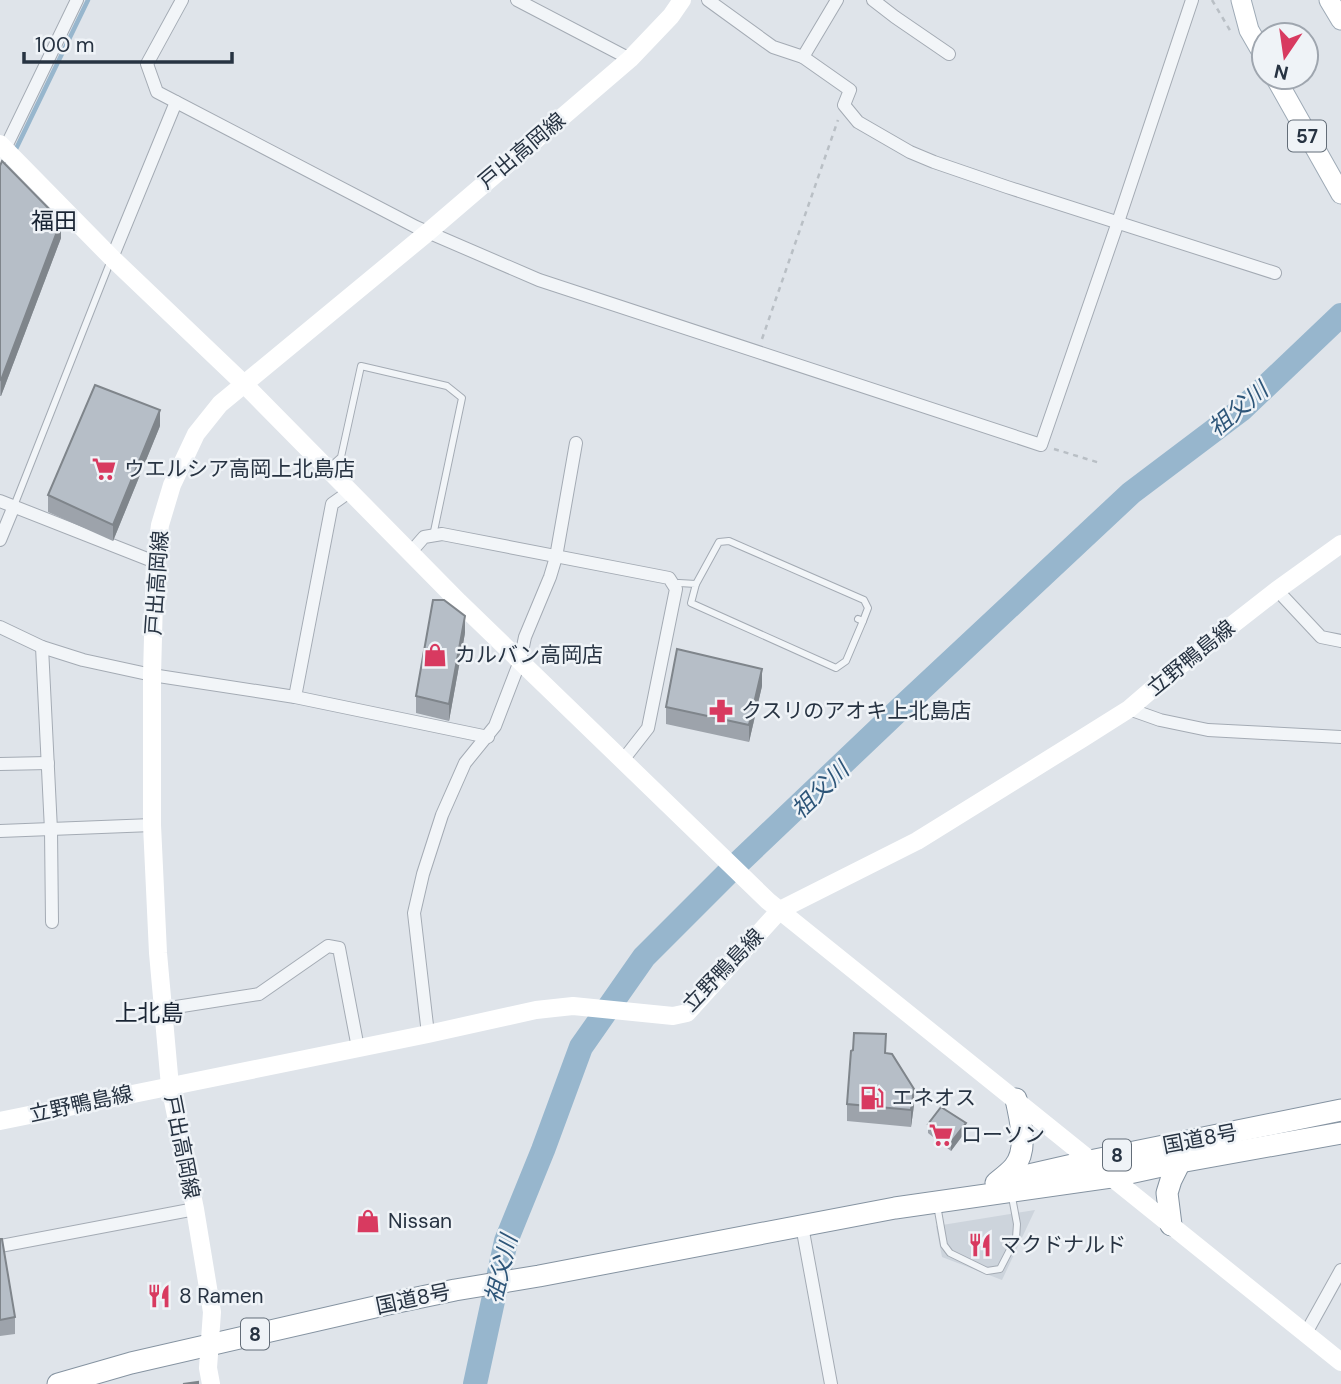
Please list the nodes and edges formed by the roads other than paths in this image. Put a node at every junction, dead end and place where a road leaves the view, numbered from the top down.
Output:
1 (77, 0) edge
2 (182, 0) edge
3 (517, 0) edge
4 (682, 0) edge
5 (708, 0) edge
6 (837, 0) edge
7 (873, 0) edge
8 (1192, 0) edge
9 (1241, 0) edge
10 (1329, 0) edge
11 (1341, 20) edge
12 (1250, 30) edge
13 (949, 54) dead end
14 (803, 57) junction
15 (630, 59) junction
16 (1283, 91) edge
17 (176, 102) junction
18 (2, 151) edge
19 (1341, 194) edge
20 (1118, 222) junction
21 (426, 233) junction
22 (112, 258) junction
23 (1275, 273) dead end
24 (243, 383) junction
25 (454, 435) junction
26 (464, 437) dead end
27 (576, 443) dead end
28 (327, 469) junction
29 (349, 492) junction
30 (0, 501) edge
31 (13, 506) junction
32 (433, 536) junction
33 (0, 540) edge
34 (1341, 544) edge
35 (410, 553) junction
36 (556, 557) junction
37 (155, 562) junction
38 (674, 584) junction
39 (696, 584) junction
40 (1278, 590) junction
41 (0, 627) edge
42 (1341, 641) edge
43 (42, 647) junction
44 (520, 661) junction
45 (152, 675) junction
46 (295, 697) junction
47 (1129, 709) junction
48 (488, 737) junction
49 (1341, 737) edge
50 (623, 761) junction
51 (48, 763) junction
52 (0, 764) edge
53 (152, 825) junction
54 (51, 830) junction
55 (0, 831) edge
56 (774, 905) junction
57 (52, 922) dead end
58 (163, 1009) junction
59 (428, 1034) junction
60 (358, 1048) junction
61 (170, 1086) junction
62 (1016, 1099) junction
63 (1341, 1110) edge
64 (0, 1121) edge
65 (1341, 1133) edge
66 (1090, 1161) junction
67 (1180, 1162) junction
68 (1111, 1177) junction
69 (1004, 1187) junction
70 (937, 1202) junction
71 (895, 1208) junction
72 (195, 1209) junction
73 (803, 1226) junction
74 (1171, 1226) junction
75 (0, 1247) edge
76 (1341, 1270) edge
77 (1306, 1333) junction
78 (209, 1345) junction
79 (1341, 1362) edge
80 (58, 1384) edge
81 (211, 1384) edge
82 (831, 1384) edge

1 - 18 street
2 - 17 street
3 - 15 street
4 - 15 main road, 戸出高岡線
5 - 14 street
6 - 14 street
7 - 13 street
8 - 20 street
9 - 12 main road
10 - 11 main road
14 - 20 street
15 - 21 main road, 戸出高岡線
16 - 19 main road, 57
17 - 21 street
17 - 22 street
18 - 22 main road
20 - 21 street
20 - 23 street
21 - 24 main road, 戸出高岡線
22 - 24 main road
22 - 31 lane
24 - 28 main road
24 - 37 main road, 戸出高岡線
25 - 26 lane
25 - 28 lane
25 - 32 lane
27 - 36 street
28 - 29 main road
29 - 35 main road
29 - 46 street
30 - 31 street
31 - 33 street
31 - 37 street
32 - 35 street
32 - 36 street
34 - 40 main road, 立野鴨島線
35 - 44 main road
36 - 38 street
36 - 44 street
37 - 45 main road, 戸出高岡線
38 - 39 lane
38 - 50 street
39 - 39 lane
40 - 42 street
40 - 47 main road, 立野鴨島線
41 - 43 street
43 - 45 street
43 - 51 street
44 - 48 street
44 - 50 main road
45 - 46 street
45 - 53 main road, 戸出高岡線
46 - 48 street
47 - 49 street
47 - 56 main road, 立野鴨島線
48 - 59 street
50 - 56 main road
51 - 52 street
51 - 54 street
53 - 54 street
53 - 58 main road, 戸出高岡線
54 - 55 street
54 - 57 street
56 - 59 main road, 立野鴨島線
56 - 62 main road
58 - 60 street
58 - 61 main road, 戸出高岡線
59 - 60 main road, 立野鴨島線
60 - 61 main road, 立野鴨島線
61 - 64 main road, 立野鴨島線
61 - 72 main road, 戸出高岡線
62 - 66 main road
62 - 69 highway
63 - 66 highway, 国道8号 / 8
65 - 67 highway, 国道8号 / 8
66 - 68 main road
66 - 69 highway, 国道8号 / 8
67 - 68 highway, 国道8号 / 8
67 - 74 highway
68 - 69 highway, 国道8号 / 8
68 - 74 main road
69 - 70 highway, 国道8号 / 8
69 - 70 lane
69 - 71 highway, 国道8号 / 8
70 - 71 highway, 国道8号 / 8
71 - 73 highway, 国道8号 / 8
72 - 75 street
72 - 78 main road, 戸出高岡線
73 - 78 highway, 国道8号 / 8
73 - 82 street
74 - 77 main road
76 - 77 street
77 - 79 main road
78 - 80 highway, 国道8号 / 8
78 - 81 main road, 戸出高岡線

